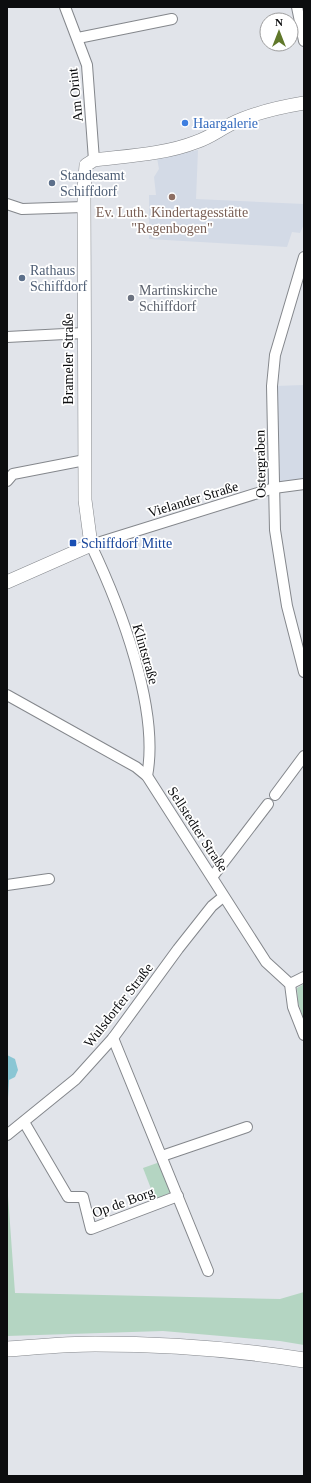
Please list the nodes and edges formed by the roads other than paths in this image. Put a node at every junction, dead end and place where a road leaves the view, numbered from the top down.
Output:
1 (65, 7) edge
2 (296, 7) edge
3 (172, 19) dead end
4 (78, 38) junction
5 (304, 41) edge
6 (304, 103) edge
7 (94, 160) junction
8 (7, 204) edge
9 (84, 207) junction
10 (304, 257) edge
11 (84, 333) junction
12 (7, 337) edge
13 (85, 460) junction
14 (7, 481) edge
15 (304, 484) edge
16 (274, 488) junction
17 (91, 546) junction
18 (7, 582) edge
19 (304, 672) edge
20 (7, 695) edge
21 (304, 756) edge
22 (147, 776) junction
23 (275, 795) dead end
24 (268, 804) dead end
25 (213, 876) junction
26 (49, 879) dead end
27 (7, 885) edge
28 (224, 897) junction
29 (304, 977) edge
30 (290, 984) junction
31 (304, 1036) edge
32 (113, 1038) junction
33 (24, 1122) junction
34 (247, 1127) dead end
35 (7, 1135) edge
36 (162, 1156) junction
37 (178, 1196) junction
38 (208, 1270) dead end
39 (7, 1349) edge
40 (304, 1360) edge

1 - 4 street, Am Orint
2 - 5 street
3 - 4 street
4 - 7 street, Am Orint
6 - 7 street
7 - 9 street, Brameler Straße
8 - 9 street
9 - 11 street, Brameler Straße
10 - 16 street, Ostergraben
11 - 12 street
11 - 13 street, Brameler Straße
13 - 14 street
13 - 17 street, Brameler Straße
15 - 16 street, Vielander Straße
16 - 17 street, Vielander Straße
16 - 19 street, Ostergraben
17 - 18 street
17 - 22 street, Klintstraße
20 - 22 street, Sellstedter Straße
21 - 23 street
22 - 25 street, Sellstedter Straße
24 - 25 street
25 - 28 street, Sellstedter Straße
26 - 27 street
28 - 30 street, Sellstedter Straße
28 - 32 street, Wulsdorfer Straße
29 - 30 street
30 - 31 street
32 - 33 street, Wulsdorfer Straße
32 - 36 street, Op de Borg
33 - 35 street, Wulsdorfer Straße
33 - 37 street, Op de Borg
34 - 36 street
36 - 37 street, Op de Borg
37 - 38 street, Op de Borg
39 - 40 main road

